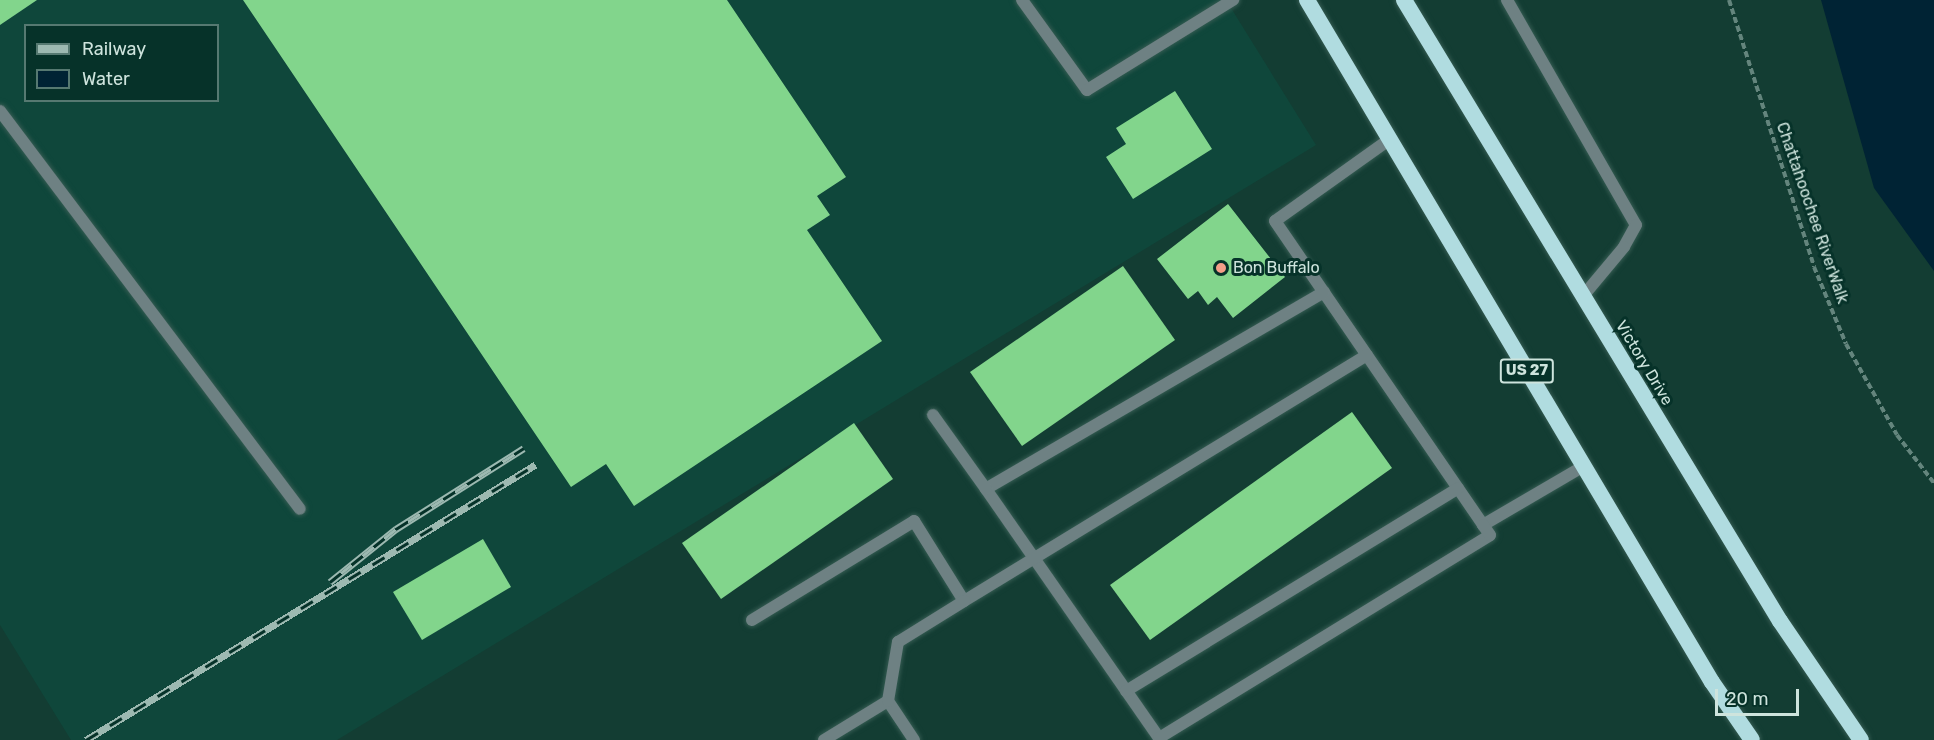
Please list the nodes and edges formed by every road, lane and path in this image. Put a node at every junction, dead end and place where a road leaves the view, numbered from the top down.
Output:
1 (1022, 0) edge
2 (1233, 0) edge
3 (1307, 0) edge
4 (1404, 0) edge
5 (1507, 0) edge
6 (1729, 0) edge
7 (0, 111) edge
8 (1390, 139) junction
9 (1324, 292) junction
10 (1582, 296) junction
11 (1367, 355) junction
12 (933, 416) dead end
13 (1584, 466) junction
14 (1934, 483) edge
15 (1458, 488) junction
16 (986, 489) junction
17 (300, 509) dead end
18 (1484, 525) junction
19 (1034, 559) junction
20 (964, 601) junction
21 (752, 620) dead end
22 (1126, 691) junction
23 (888, 701) junction
24 (824, 740) edge
25 (914, 740) edge
26 (1752, 740) edge
27 (1861, 740) edge

1 - 2 lane
3 - 8 highway, US 27
4 - 10 highway, Victory Drive
5 - 10 lane
6 - 14 path, Chattahoochee RiverWalk
7 - 17 lane
8 - 9 lane
8 - 13 highway, US 27
9 - 11 lane
9 - 16 lane
10 - 27 highway, Victory Drive
11 - 15 lane
11 - 19 lane
12 - 16 lane
13 - 18 lane
13 - 26 highway, US 27
15 - 18 lane
15 - 22 lane
16 - 19 lane
18 - 22 lane
19 - 20 lane
19 - 22 lane
20 - 21 lane
20 - 23 lane
23 - 24 lane
23 - 25 lane

